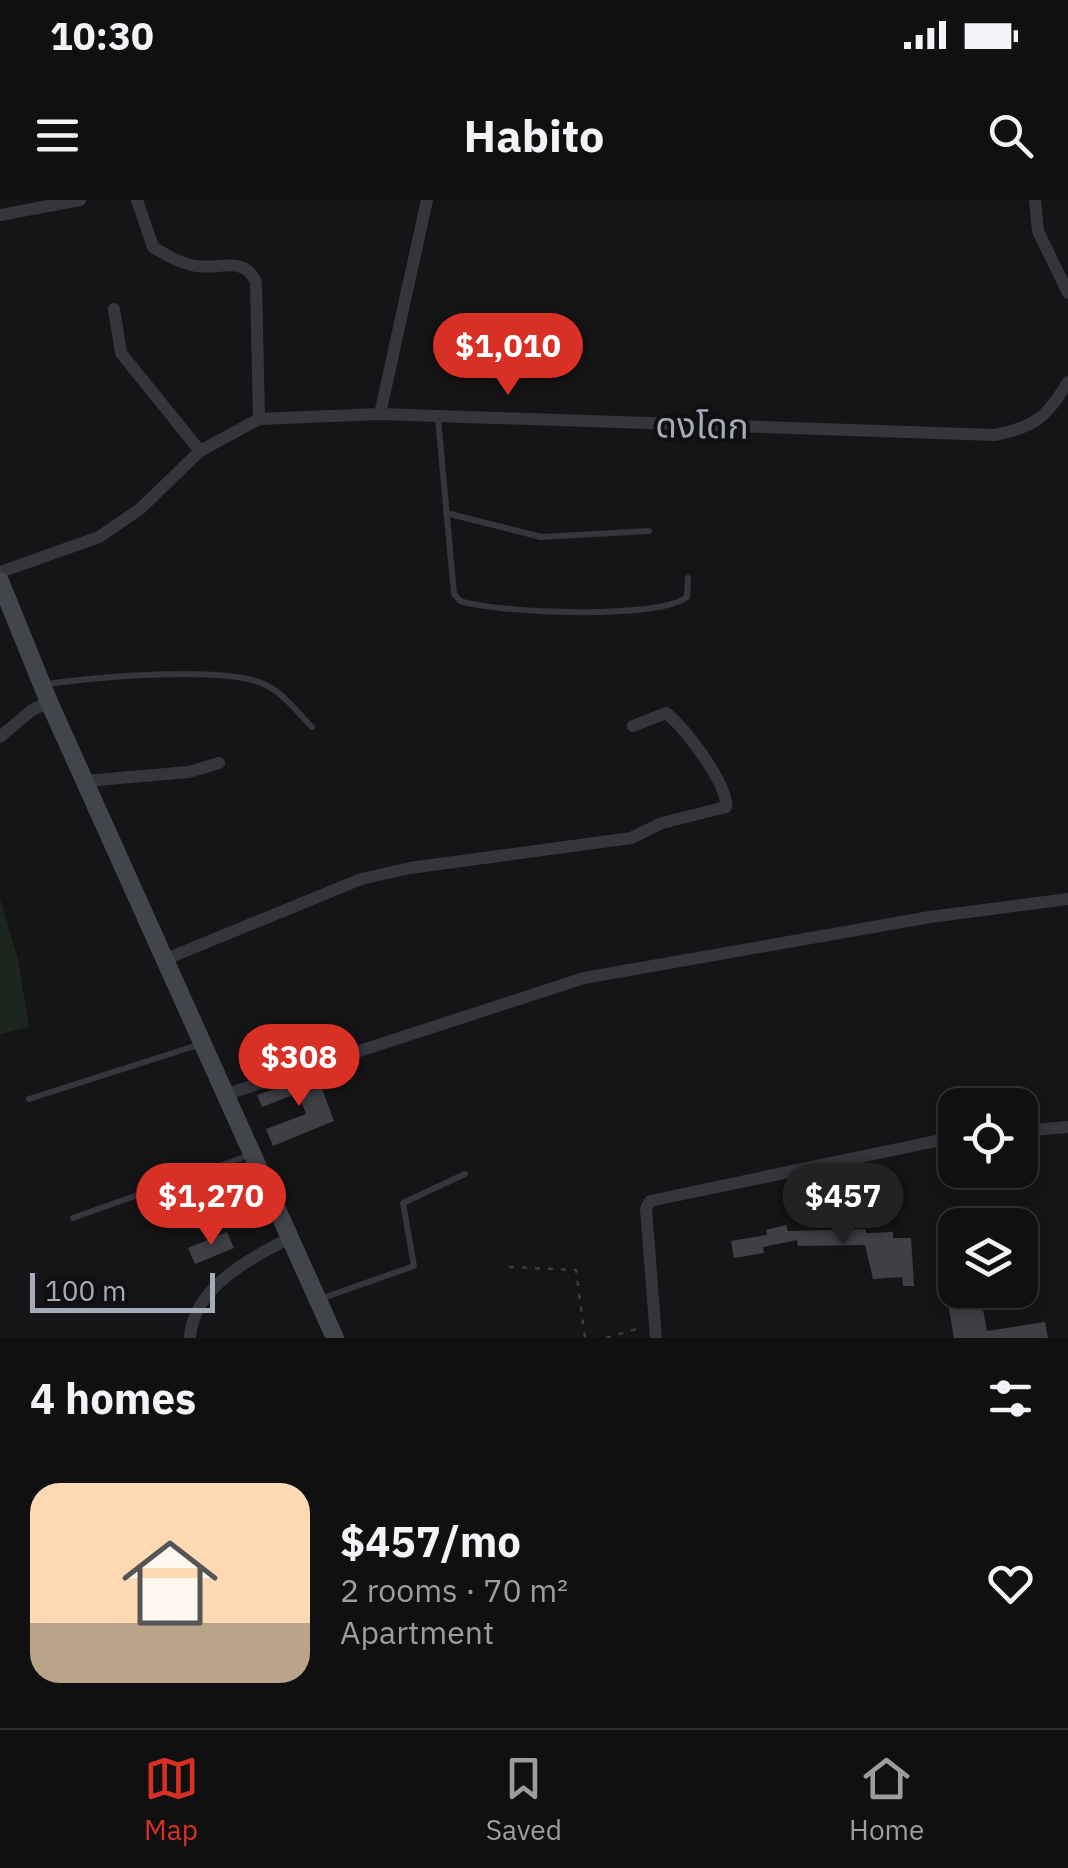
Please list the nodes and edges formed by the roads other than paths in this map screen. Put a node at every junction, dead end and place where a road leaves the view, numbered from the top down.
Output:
1 (80, 200) edge
2 (136, 200) edge
3 (427, 200) edge
4 (1035, 200) edge
5 (0, 215) edge
6 (1068, 293) edge
7 (114, 309) dead end
8 (1068, 382) edge
9 (380, 414) junction
10 (438, 417) junction
11 (258, 419) junction
12 (200, 451) junction
13 (446, 513) junction
14 (649, 532) dead end
15 (0, 572) edge
16 (688, 578) dead end
17 (0, 580) edge
18 (45, 694) junction
19 (633, 726) dead end
20 (312, 727) dead end
21 (0, 737) edge
22 (219, 762) dead end
23 (84, 781) junction
24 (1068, 900) edge
25 (166, 960) junction
26 (202, 1043) junction
27 (224, 1094) junction
28 (29, 1099) dead end
29 (1068, 1127) edge
30 (1038, 1130) edge
31 (938, 1141) edge
32 (251, 1154) junction
33 (465, 1174) dead end
34 (74, 1218) dead end
35 (288, 1239) junction
36 (317, 1300) junction
37 (190, 1338) edge
38 (335, 1338) edge
39 (656, 1338) edge

1 - 5 street
2 - 11 street
3 - 9 street
4 - 6 street
7 - 12 street
8 - 10 street, ดงโดก
9 - 10 street, ดงโดก
9 - 11 street, ดงโดก
10 - 13 lane
11 - 12 street, ดงโดก
12 - 15 street, ดงโดก
13 - 14 lane
13 - 16 lane
17 - 18 street
18 - 20 lane
18 - 21 street
18 - 23 street
19 - 25 street
22 - 23 street
23 - 25 street
24 - 27 street
25 - 26 street
26 - 27 street
26 - 28 lane
27 - 32 street
29 - 30 street
31 - 39 street
32 - 34 lane
32 - 35 street
33 - 36 lane
35 - 36 street
35 - 37 street
36 - 38 street

